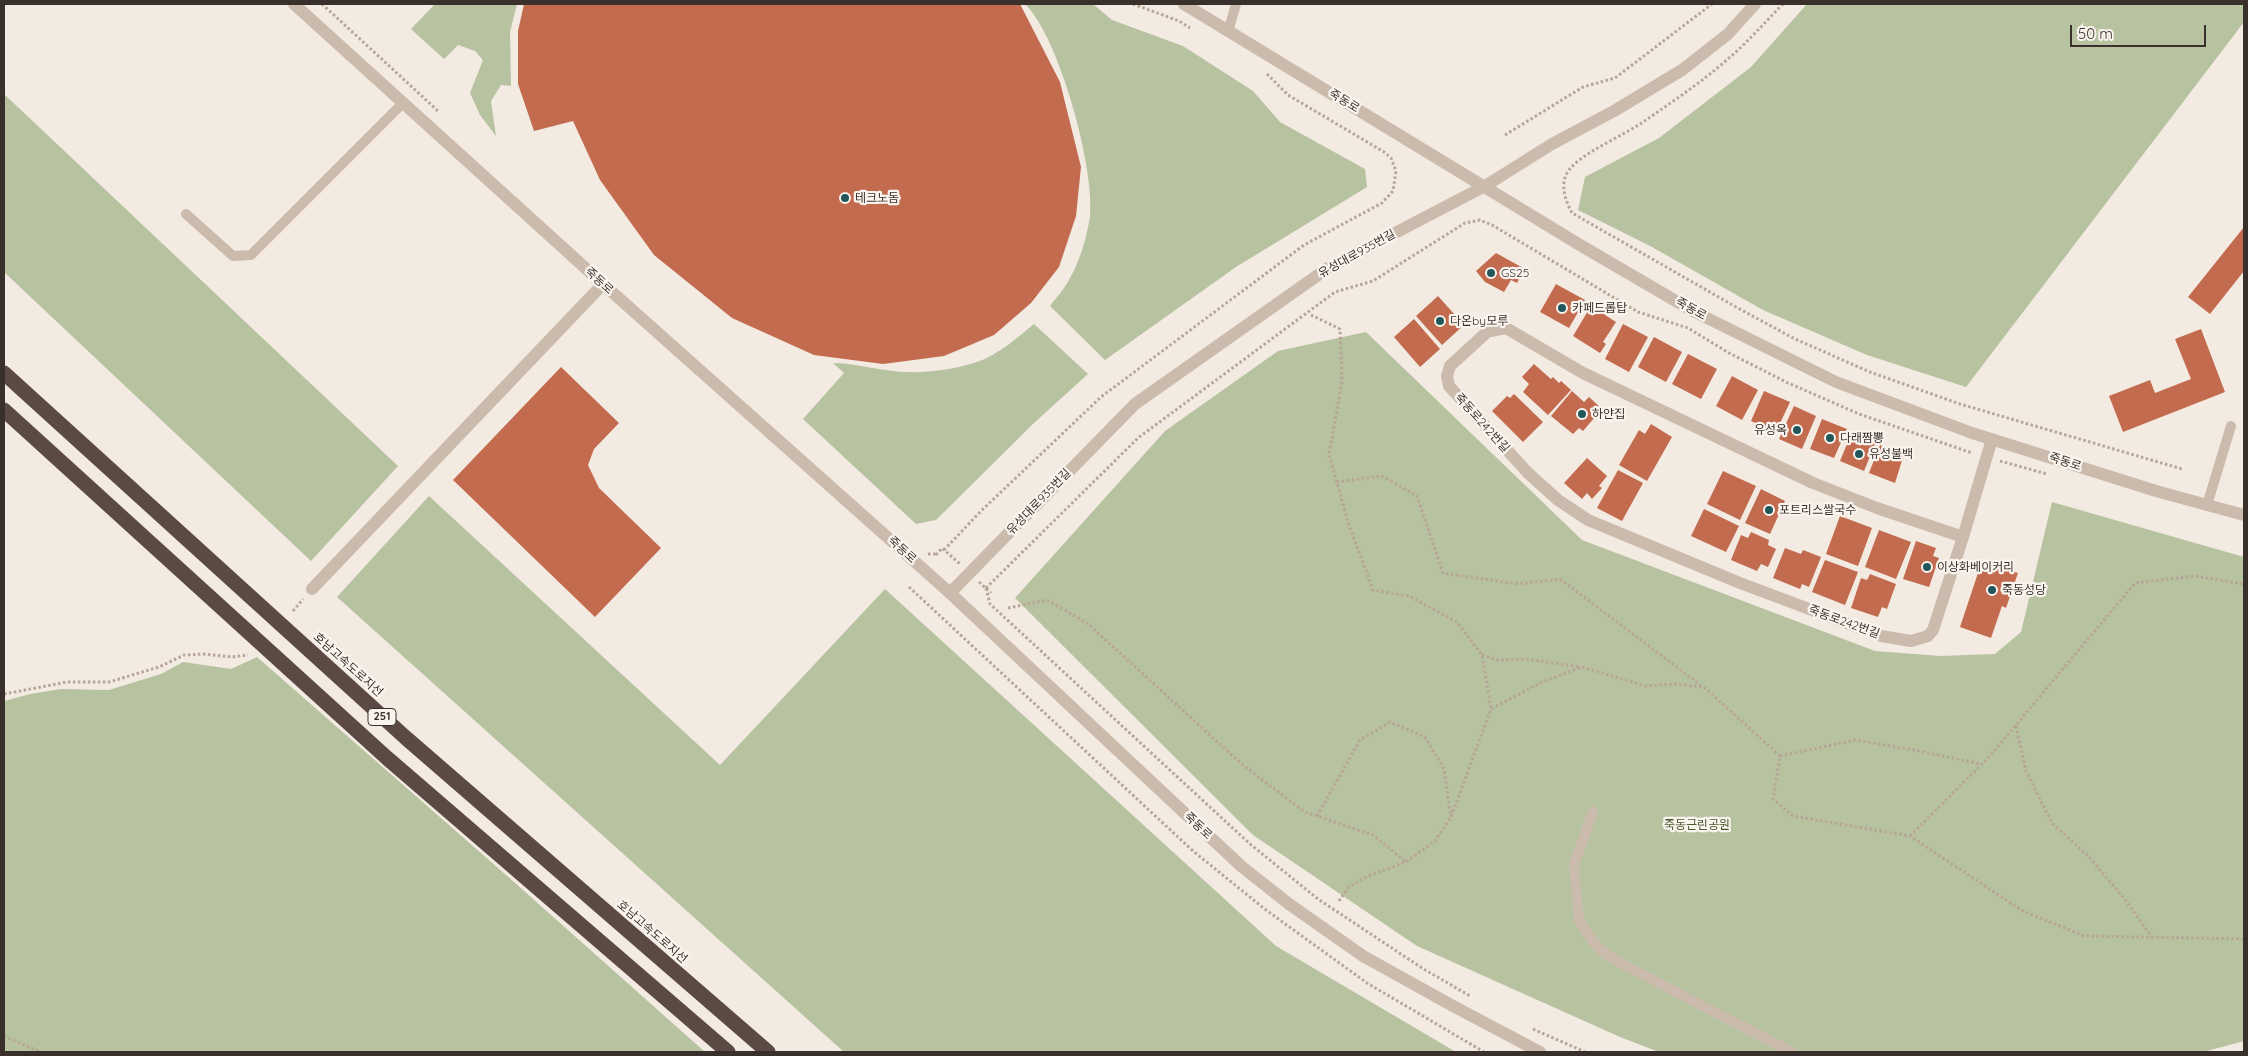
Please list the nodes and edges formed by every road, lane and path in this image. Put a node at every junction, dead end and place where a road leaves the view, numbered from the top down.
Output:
1 (294, 4) edge
2 (1133, 4) edge
3 (1184, 4) edge
4 (1236, 4) edge
5 (1712, 4) edge
6 (1755, 4) edge
7 (1783, 4) edge
8 (1194, 30) dead end
9 (1228, 32) junction
10 (1265, 72) dead end
11 (404, 103) junction
12 (1505, 135) dead end
13 (1485, 186) junction
14 (186, 214) dead end
15 (603, 284) junction
16 (1311, 315) dead end
17 (4, 373) edge
18 (4, 410) edge
19 (2230, 426) dead end
20 (1992, 439) junction
21 (1959, 450) dead end
22 (2182, 469) dead end
23 (1337, 482) junction
24 (2207, 505) junction
25 (2244, 515) edge
26 (1963, 537) junction
27 (944, 550) dead end
28 (2244, 584) edge
29 (909, 587) dead end
30 (986, 588) junction
31 (312, 590) dead end
32 (950, 593) junction
33 (991, 593) dead end
34 (994, 601) dead end
35 (990, 604) junction
36 (1008, 608) dead end
37 (964, 637) dead end
38 (249, 654) dead end
39 (1482, 655) junction
40 (1582, 667) junction
41 (1704, 687) junction
42 (4, 694) edge
43 (1491, 710) junction
44 (2016, 725) junction
45 (1780, 756) junction
46 (1982, 764) junction
47 (1594, 811) dead end
48 (1318, 816) junction
49 (1451, 818) junction
50 (1910, 836) junction
51 (1406, 862) junction
52 (1339, 901) dead end
53 (2152, 936) junction
54 (2244, 939) edge
55 (1472, 997) dead end
56 (1528, 1027) dead end
57 (4, 1036) edge
58 (40, 1052) edge
59 (728, 1052) edge
60 (768, 1052) edge
61 (1540, 1052) edge
62 (1585, 1052) edge
63 (1792, 1052) edge

1 - 11 street, 죽동로
2 - 8 path
3 - 9 street, 죽동로
4 - 9 lane
5 - 12 path
6 - 13 street, 유성대로935번길
7 - 22 path
9 - 13 street, 죽동로
10 - 27 path
11 - 14 lane
11 - 15 street, 죽동로
13 - 20 street, 죽동로
13 - 32 street, 유성대로935번길
15 - 31 street
15 - 32 street, 죽동로
16 - 23 path
17 - 60 highway, 호남고속도로지선 / 251
18 - 59 highway, 251
19 - 24 lane
20 - 24 street, 죽동로
20 - 26 street, 죽동로242번길
21 - 30 path
23 - 39 path
23 - 41 path
24 - 25 street, 죽동로
26 - 26 street, 죽동로242번길
28 - 44 path
29 - 37 path
30 - 33 path
30 - 35 path
32 - 61 street, 죽동로
34 - 35 path
35 - 55 path
36 - 48 path
38 - 42 path
39 - 40 path
39 - 43 path
40 - 41 path
40 - 43 path
41 - 45 path
43 - 49 path
44 - 46 path
44 - 53 path
45 - 46 path
45 - 50 path
46 - 50 path
47 - 63 lane
48 - 49 path
48 - 51 path
49 - 51 path
50 - 53 path
51 - 52 path
53 - 54 path
56 - 62 path
57 - 58 path

